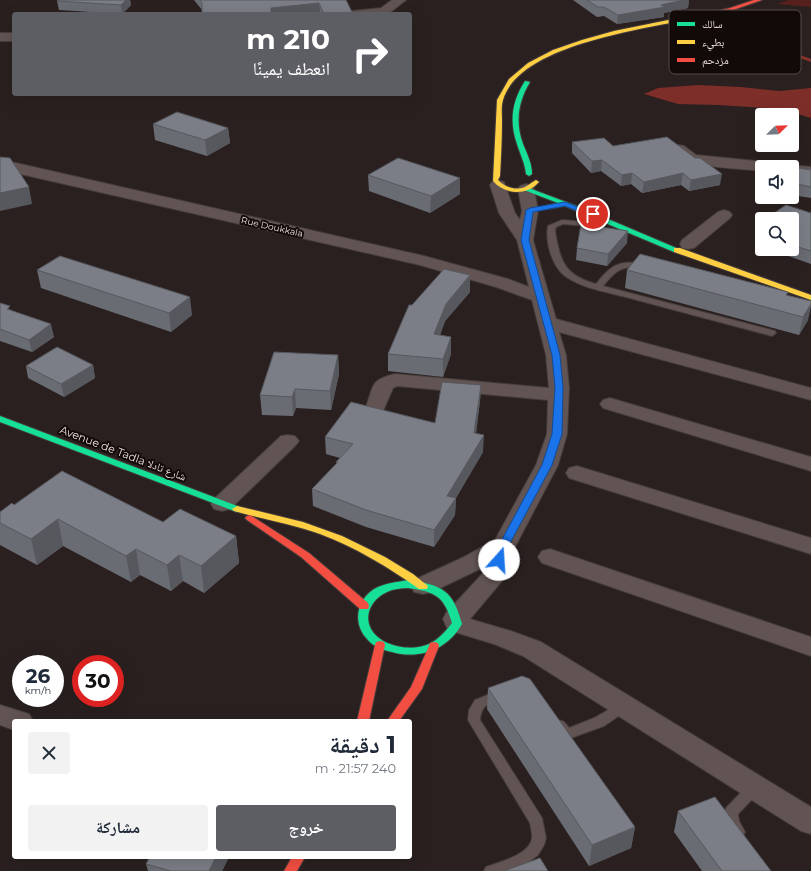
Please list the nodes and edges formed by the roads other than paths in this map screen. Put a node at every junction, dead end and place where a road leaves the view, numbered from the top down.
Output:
1 (400, 0) edge
2 (764, 1) edge
3 (728, 10) edge
4 (742, 10) edge
5 (375, 12) edge
6 (669, 23) edge
7 (669, 28) edge
8 (0, 37) edge
9 (12, 37) edge
10 (542, 68) dead end
11 (532, 77) dead end
12 (671, 143) edge
13 (0, 166) edge
14 (755, 166) edge
15 (799, 171) edge
16 (518, 172) dead end
17 (811, 172) edge
18 (501, 178) junction
19 (534, 182) junction
20 (565, 204) junction
21 (602, 208) dead end
22 (530, 210) junction
23 (724, 215) dead end
24 (606, 220) junction
25 (525, 240) junction
26 (695, 246) joint
27 (656, 270) edge
28 (598, 287) junction
29 (540, 297) junction
30 (810, 297) edge
31 (548, 323) junction
32 (772, 333) dead end
33 (811, 394) edge
34 (558, 395) junction
35 (610, 404) dead end
36 (376, 407) edge
37 (0, 419) edge
38 (288, 440) dead end
39 (811, 464) edge
40 (577, 473) dead end
41 (229, 506) junction
42 (504, 545) junction
43 (811, 546) edge
44 (550, 557) dead end
45 (422, 586) junction
46 (364, 606) junction
47 (456, 622) junction
48 (380, 645) junction
49 (434, 646) junction
50 (811, 647) edge
51 (514, 690) edge
52 (624, 706) junction
53 (0, 714) edge
54 (553, 715) edge
55 (14, 719) edge
56 (363, 719) edge
57 (394, 719) edge
58 (566, 734) junction
59 (575, 747) edge
60 (755, 787) junction
61 (811, 822) edge
62 (747, 843) edge
63 (298, 859) edge
64 (290, 871) edge
65 (491, 871) edge

1 - 5 street
2 - 3 street
2 - 4 street
6 - 18 street
7 - 10 street
8 - 9 street
11 - 19 street
12 - 14 street
13 - 29 street, Rue Doukkala
15 - 17 street
16 - 19 street
18 - 19 street
18 - 25 street
19 - 20 street
19 - 22 street
20 - 22 street
20 - 24 street
21 - 26 street
22 - 25 street
23 - 26 street
24 - 28 lane
24 - 30 street
25 - 29 street
27 - 28 lane
28 - 32 lane
29 - 31 street
31 - 33 street
31 - 34 street
34 - 36 street
34 - 42 street
35 - 39 street
37 - 41 street, Avenue de Tadla شارع تادلا
38 - 41 street
40 - 43 street
41 - 45 street, Avenue de Tadla شارع تادلا
41 - 46 street, Avenue de Tadla شارع تادلا
42 - 45 street
42 - 47 street
44 - 50 street
45 - 46 street
45 - 47 street
46 - 48 street
47 - 49 street
47 - 52 street
48 - 49 street
48 - 56 street
49 - 57 street
51 - 65 lane
52 - 58 lane
52 - 60 street
53 - 55 street
54 - 58 lane
58 - 59 lane
60 - 61 street
60 - 62 lane
63 - 64 street

